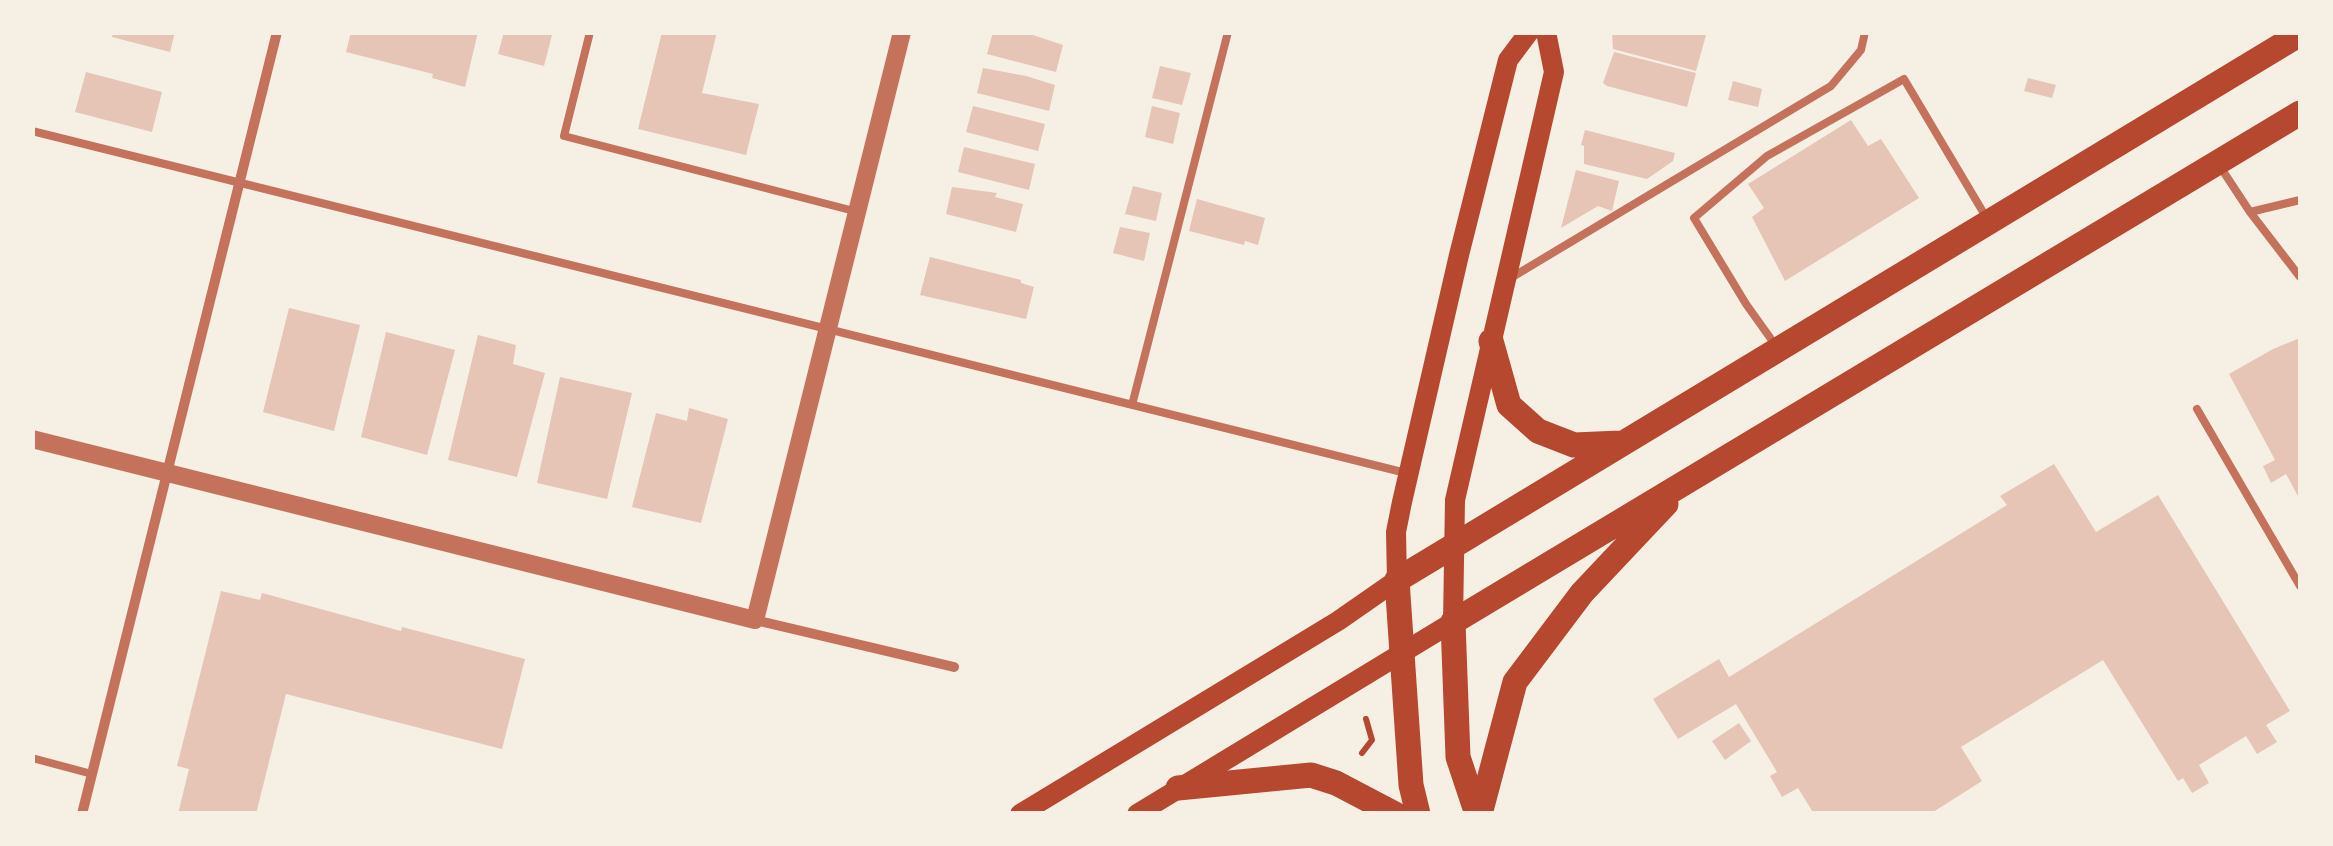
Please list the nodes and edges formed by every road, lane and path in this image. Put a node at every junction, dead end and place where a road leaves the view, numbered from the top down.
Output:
1 (277, 32) edge
2 (590, 32) edge
3 (902, 32) edge
4 (1228, 32) edge
5 (1529, 32) edge
6 (1546, 32) edge
7 (1865, 32) edge
8 (2300, 34) edge
9 (2300, 113) edge
10 (32, 131) edge
11 (2217, 162) junction
12 (240, 182) junction
13 (2300, 200) edge
14 (858, 212) junction
15 (2250, 212) junction
16 (1990, 222) junction
17 (2300, 277) edge
18 (1505, 281) junction
19 (830, 329) junction
20 (1491, 341) junction
21 (1779, 350) junction
22 (1132, 404) junction
23 (2198, 410) dead end
24 (32, 438) edge
25 (1626, 443) junction
26 (167, 472) junction
27 (1410, 474) junction
28 (1687, 480) junction
29 (1452, 548) junction
30 (1397, 580) junction
31 (2300, 586) edge
32 (755, 620) junction
33 (1453, 622) junction
34 (1402, 654) junction
35 (954, 667) dead end
36 (1366, 719) dead end
37 (1362, 753) dead end
38 (32, 758) edge
39 (92, 774) junction
40 (1178, 788) junction
41 (82, 814) edge
42 (1020, 814) edge
43 (1137, 814) edge
44 (1395, 814) edge
45 (1418, 814) edge
46 (1478, 814) edge

1 - 12 street
2 - 14 lane
3 - 14 street
4 - 22 lane
5 - 27 main road
6 - 18 main road
7 - 18 lane
8 - 16 main road
9 - 11 main road
10 - 12 lane
11 - 15 lane
11 - 28 main road
12 - 19 lane
12 - 26 street
13 - 15 lane
14 - 19 street
15 - 17 lane
16 - 21 main road
16 - 21 lane
18 - 20 main road
19 - 22 lane
19 - 32 street
20 - 25 main road
20 - 29 main road
21 - 25 main road
22 - 27 lane
23 - 31 lane
24 - 26 street
25 - 29 main road
26 - 32 street
26 - 39 street
27 - 30 main road
28 - 33 main road
28 - 46 main road
29 - 30 main road
29 - 33 main road
30 - 34 main road
30 - 42 main road
32 - 35 street
33 - 34 main road
33 - 46 main road
34 - 40 main road
34 - 45 main road
36 - 37 path
38 - 39 lane
39 - 41 street
40 - 43 main road
40 - 44 main road

